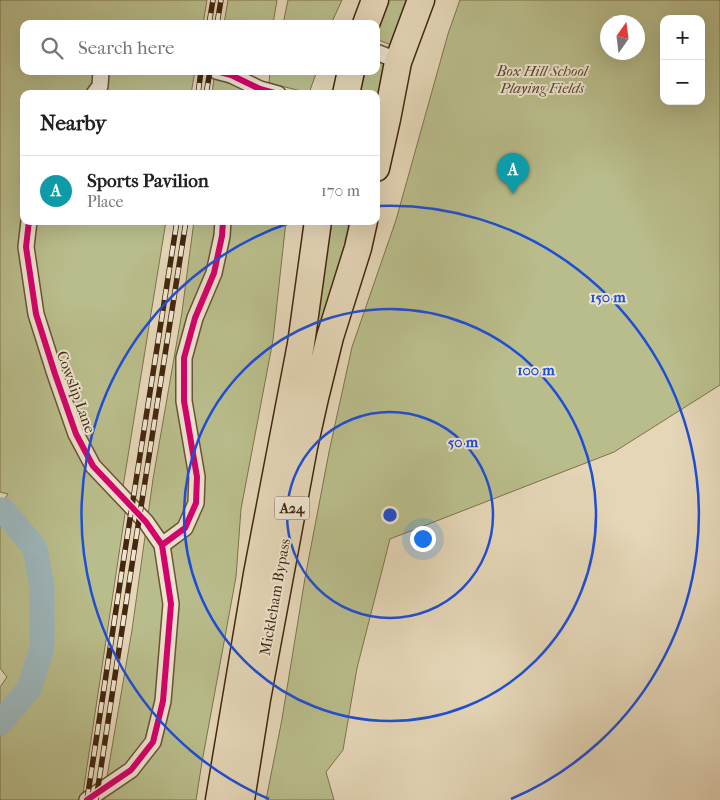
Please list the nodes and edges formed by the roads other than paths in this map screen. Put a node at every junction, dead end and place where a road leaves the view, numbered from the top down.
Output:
1 (375, 0) edge
2 (421, 0) edge
3 (368, 20) edge
4 (387, 57) edge
5 (101, 75) edge
6 (231, 75) edge
7 (350, 75) edge
8 (97, 90) edge
9 (254, 90) edge
10 (347, 90) edge
11 (380, 150) edge
12 (29, 225) edge
13 (223, 225) edge
14 (317, 225) edge
15 (363, 225) edge
16 (162, 545) junction
17 (87, 800) edge
18 (219, 800) edge
19 (241, 800) edge

1 - 3 highway
2 - 4 highway
4 - 11 highway
5 - 8 street
6 - 9 street
7 - 10 highway
12 - 16 street, Cowslip Lane
13 - 16 street
14 - 18 highway, Mickleham Bypass / A24
15 - 19 highway, Mickleham Bypass / A24
16 - 17 street, Cowslip Lane

